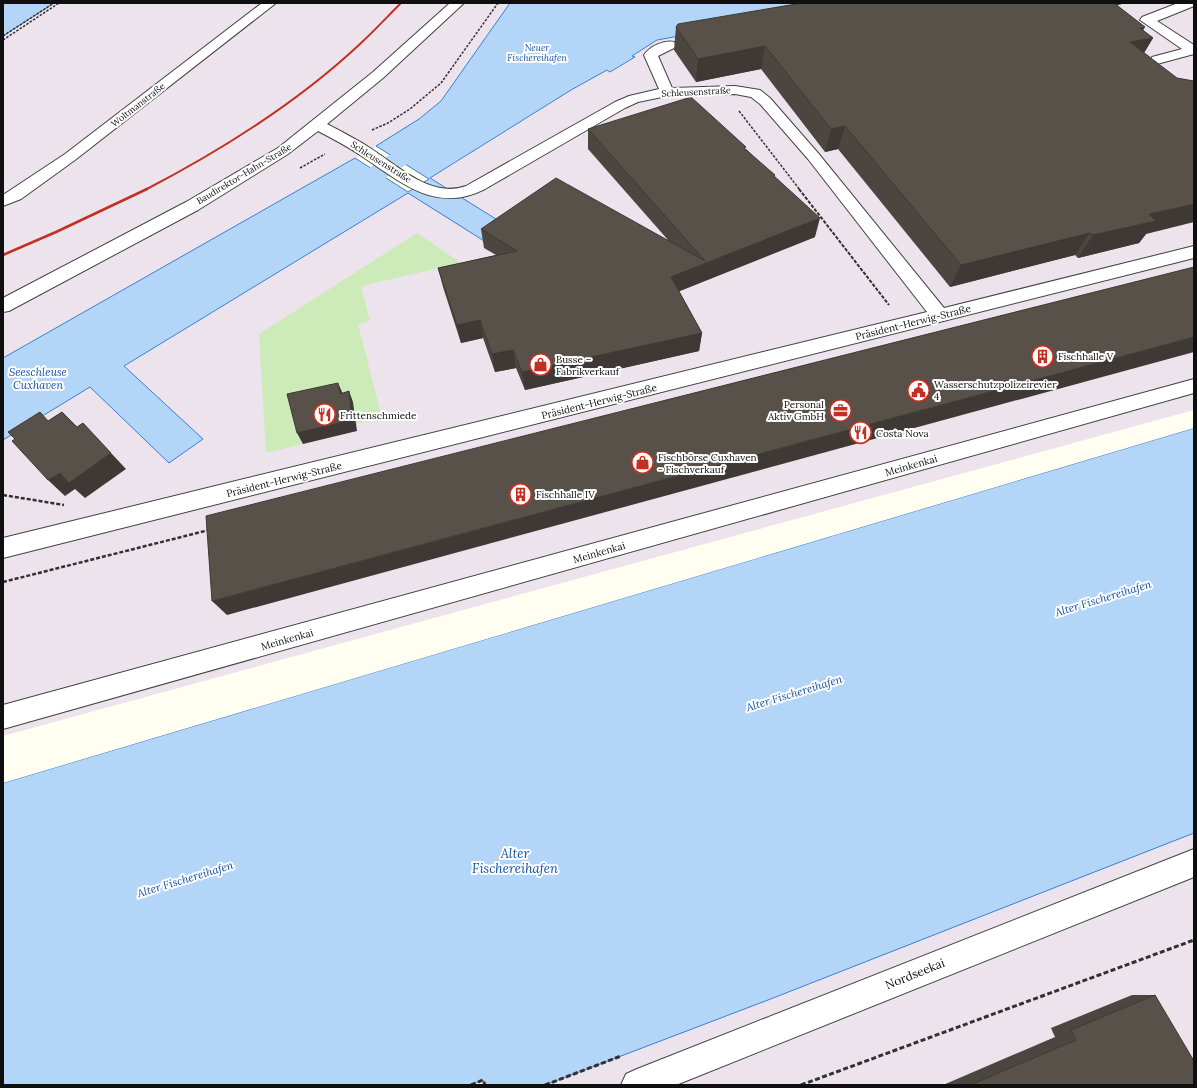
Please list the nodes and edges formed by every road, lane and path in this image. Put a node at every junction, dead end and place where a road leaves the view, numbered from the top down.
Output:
1 (54, 3) edge
2 (59, 3) edge
3 (270, 3) edge
4 (458, 3) edge
5 (1190, 3) edge
6 (3, 36) edge
7 (3, 40) edge
8 (669, 45) dead end
9 (1194, 50) edge
10 (1157, 60) dead end
11 (667, 92) junction
12 (735, 107) dead end
13 (317, 125) junction
14 (3, 201) edge
15 (1194, 252) edge
16 (889, 305) dead end
17 (3, 306) edge
18 (940, 316) junction
19 (1194, 386) edge
20 (3, 495) edge
21 (69, 505) edge
22 (210, 530) edge
23 (3, 548) edge
24 (3, 582) edge
25 (3, 717) edge
26 (1194, 863) edge
27 (1194, 940) edge
28 (471, 1085) edge
29 (484, 1085) edge
30 (637, 1085) edge
31 (801, 1085) edge

1 - 6 path
2 - 7 path
3 - 14 street, Woltmanstraße
4 - 13 street, Baudirektor-Hahn-Straße
5 - 9 street
8 - 11 street
9 - 10 street
11 - 13 street, Schleusenstraße
11 - 18 street, Schleusenstraße
12 - 16 path
13 - 17 street, Baudirektor-Hahn-Straße
15 - 18 street, Präsident-Herwig-Straße
18 - 23 street, Präsident-Herwig-Straße
19 - 25 street, Meinkenkai
20 - 21 path
22 - 24 path
26 - 30 street, Nordseekai
27 - 31 path
28 - 29 path

